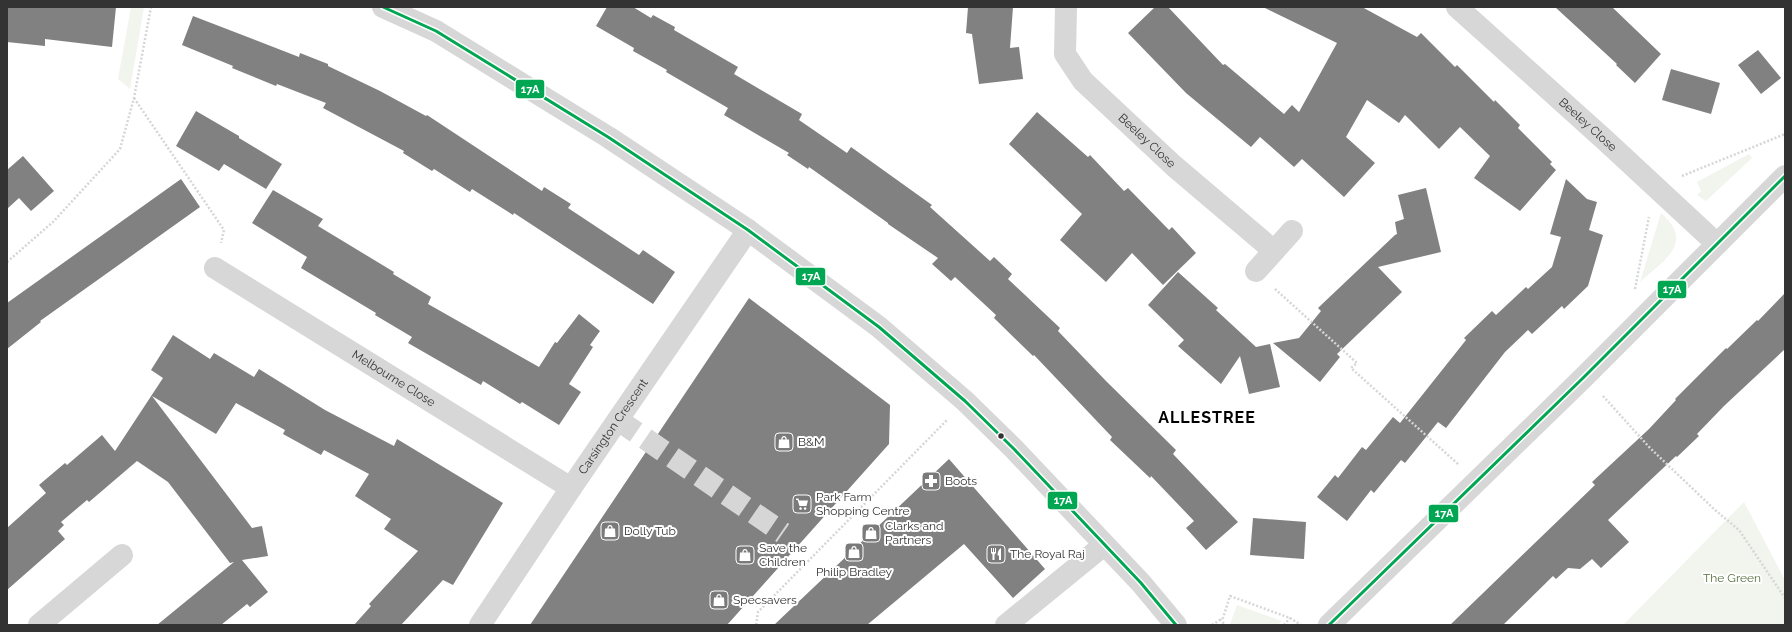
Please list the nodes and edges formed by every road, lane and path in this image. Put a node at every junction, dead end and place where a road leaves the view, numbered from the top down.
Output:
1 (151, 7) edge
2 (383, 7) edge
3 (1066, 7) edge
4 (1456, 7) edge
5 (134, 98) junction
6 (1785, 176) edge
7 (748, 230) junction
8 (1292, 231) dead end
9 (1718, 244) junction
10 (1274, 251) junction
11 (7, 262) edge
12 (215, 268) joint
13 (1256, 271) dead end
14 (1583, 378) junction
15 (965, 402) junction
16 (1477, 481) junction
17 (571, 488) junction
18 (1104, 545) junction
19 (122, 555) dead end
20 (1785, 598) edge
21 (1290, 618) junction
22 (1220, 619) junction
23 (39, 625) edge
24 (480, 625) edge
25 (756, 625) edge
26 (1006, 625) edge
27 (1176, 625) edge
28 (1212, 625) edge
29 (1225, 625) edge
30 (1284, 625) edge
31 (1301, 625) edge
32 (1329, 625) edge

1 - 5 path
2 - 7 street
3 - 10 street, Beeley Close
4 - 9 street, Beeley Close
5 - 11 path
5 - 12 path
6 - 9 street
7 - 15 street
7 - 17 street, Carsington Crescent
8 - 10 street
9 - 14 street
10 - 13 street
10 - 16 path
12 - 17 street, Melbourne Close
14 - 16 street
14 - 20 path
15 - 18 street
15 - 25 path
16 - 32 street
17 - 24 street, Carsington Crescent
18 - 26 street
18 - 27 street
19 - 23 street
21 - 22 path
21 - 30 path
21 - 31 path
22 - 28 path
22 - 29 path

